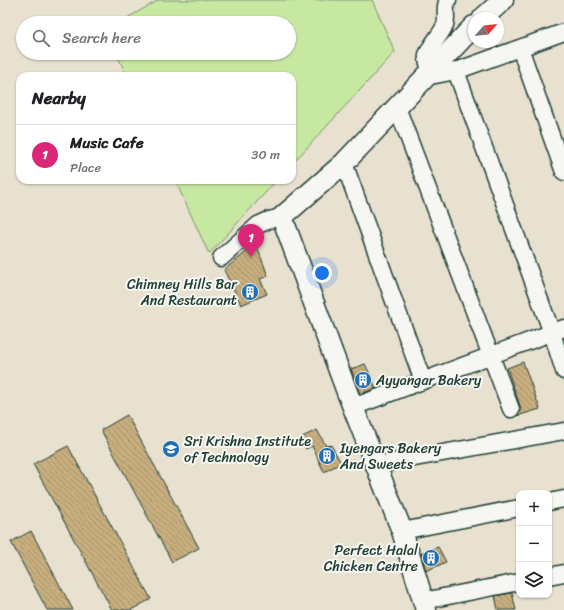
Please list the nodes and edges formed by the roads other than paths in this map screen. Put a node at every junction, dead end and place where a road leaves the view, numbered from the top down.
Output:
1 (448, 0) edge
2 (503, 0) edge
3 (490, 12) edge
4 (468, 32) edge
5 (564, 32) edge
6 (520, 48) junction
7 (456, 71) junction
8 (428, 74) junction
9 (397, 107) junction
10 (344, 163) junction
11 (564, 172) edge
12 (282, 216) junction
13 (221, 258) dead end
14 (558, 330) edge
15 (490, 356) junction
16 (564, 371) edge
17 (423, 381) junction
18 (353, 407) junction
19 (511, 408) dead end
20 (564, 432) edge
21 (376, 465) junction
22 (564, 499) edge
23 (552, 501) edge
24 (516, 509) edge
25 (402, 531) junction
26 (564, 573) edge
27 (552, 575) edge
28 (516, 583) edge
29 (424, 605) edge

1 - 8 street
2 - 3 street
4 - 8 street
5 - 6 street
6 - 7 street
6 - 11 street
7 - 8 street
7 - 14 street
8 - 9 street
9 - 10 street
9 - 15 street
10 - 12 street
10 - 17 street
12 - 13 street
12 - 18 street
14 - 15 street
14 - 16 street
15 - 17 street
15 - 19 street
17 - 18 street
18 - 21 street
20 - 21 street
21 - 25 street
22 - 23 street
24 - 25 street
25 - 29 street
26 - 27 street
28 - 29 street

